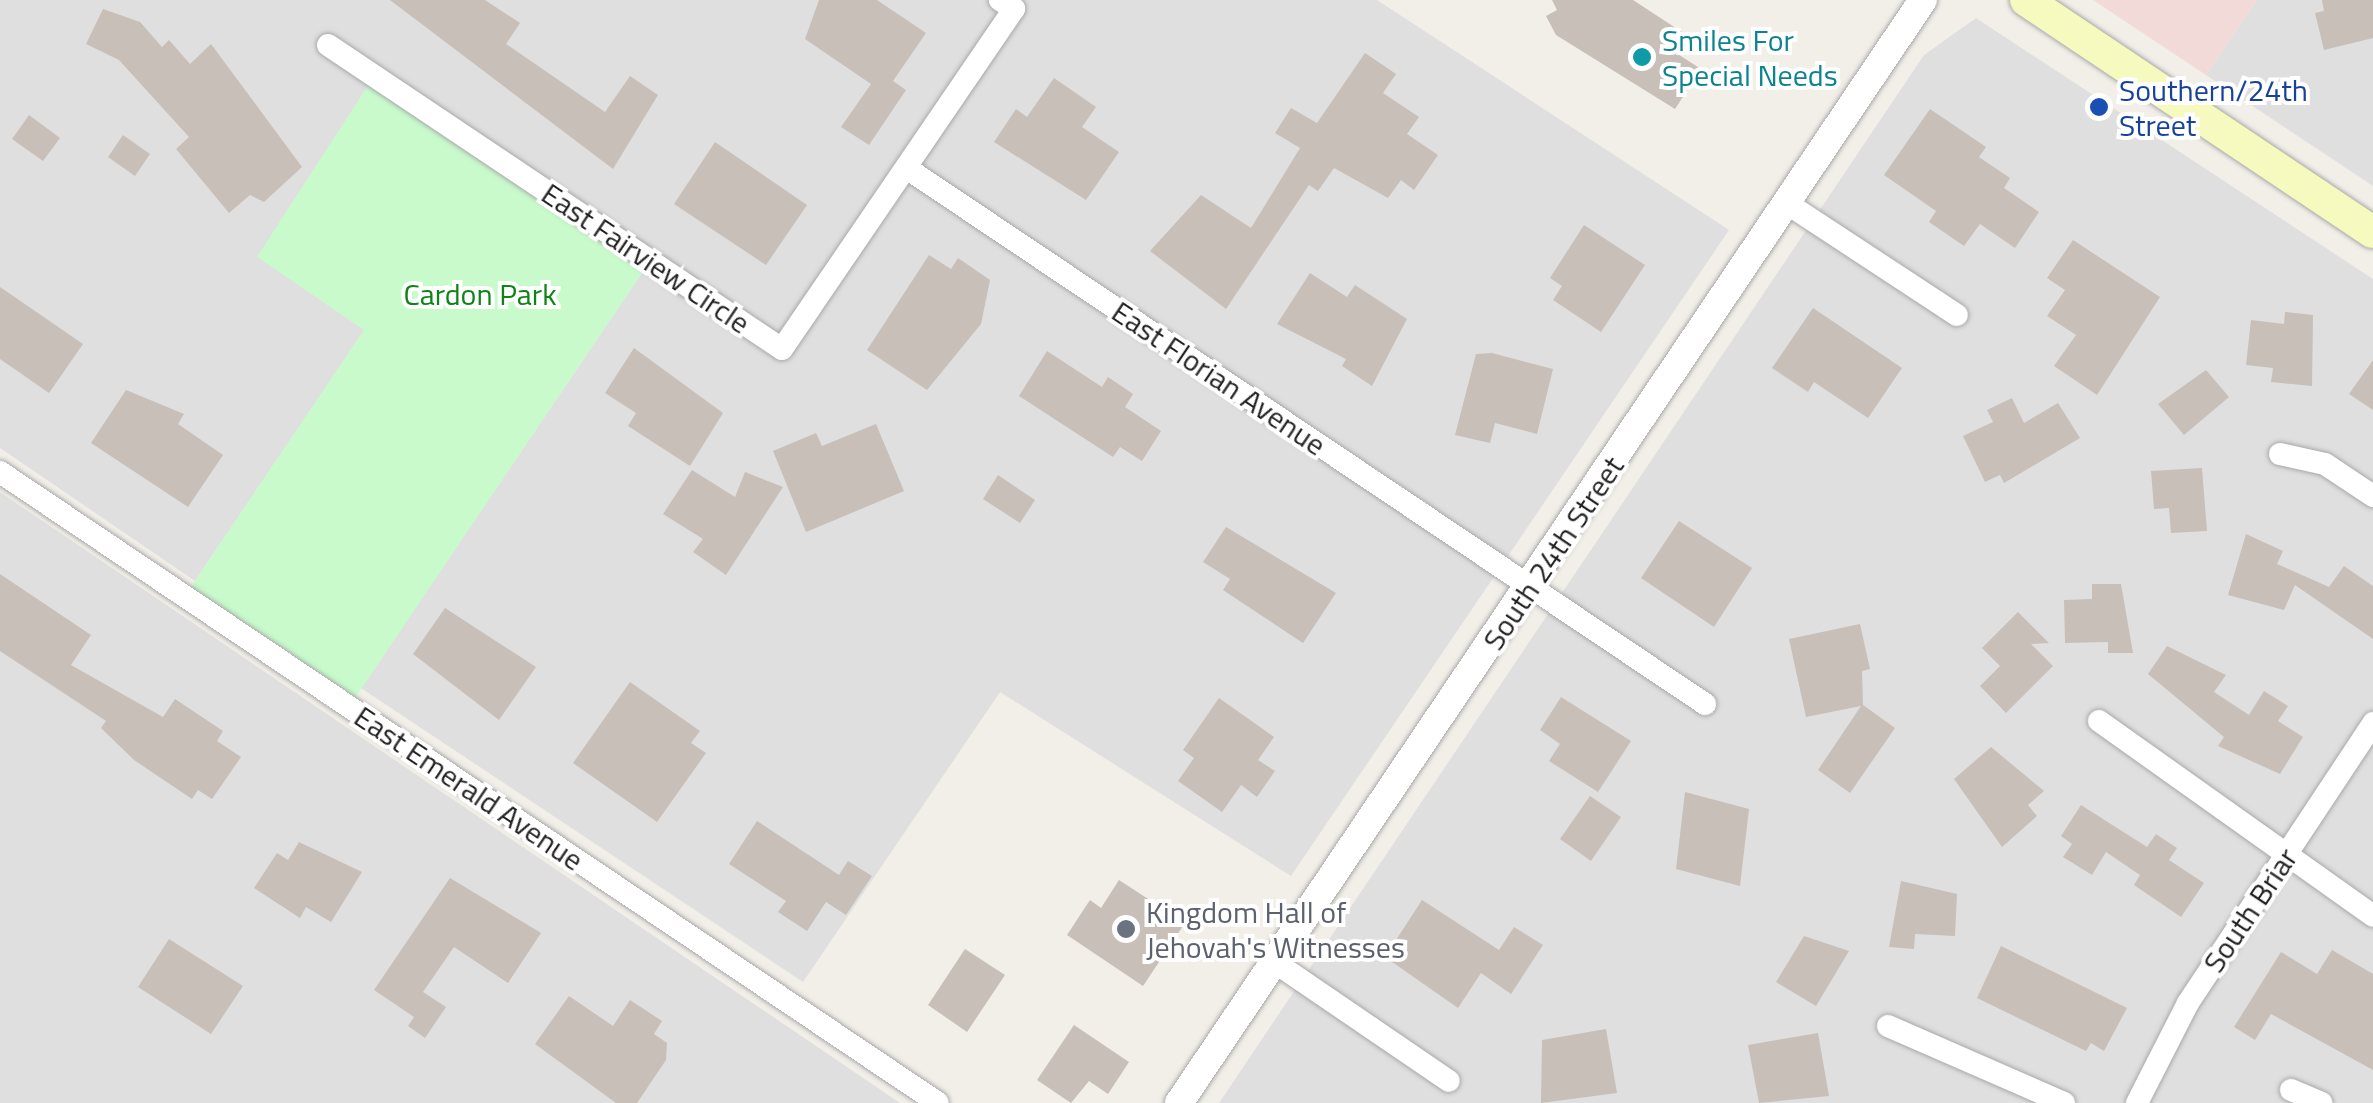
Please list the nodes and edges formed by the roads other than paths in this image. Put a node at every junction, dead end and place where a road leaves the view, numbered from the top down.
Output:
1 (1000, 0) edge
2 (1923, 0) edge
3 (2026, 0) edge
4 (328, 45) dead end
5 (908, 168) junction
6 (1788, 204) junction
7 (2373, 232) edge
8 (1956, 315) dead end
9 (2280, 454) dead end
10 (0, 472) edge
11 (2373, 496) edge
12 (1530, 588) junction
13 (1704, 704) dead end
14 (2099, 720) dead end
15 (2373, 723) edge
16 (2285, 856) junction
17 (2373, 916) edge
18 (1276, 963) junction
19 (1888, 1026) dead end
20 (1449, 1081) dead end
21 (2291, 1090) dead end
22 (938, 1103) edge
23 (1179, 1103) edge
24 (2064, 1103) edge
25 (2137, 1103) edge
26 (2320, 1103) edge

1 - 5 street
2 - 6 street, South 24th Street
3 - 7 main road
4 - 5 street, East Fairview Circle
5 - 12 street, East Florian Avenue
6 - 8 street
6 - 12 street, South 24th Street
9 - 11 street
10 - 22 street, East Emerald Avenue
12 - 13 street, East Florian Avenue
12 - 18 street, South 24th Street
14 - 16 street
15 - 16 street, South Briar
16 - 17 street
16 - 25 street, South Briar
18 - 20 street
18 - 23 street, South 24th Street
19 - 24 street
21 - 26 street

